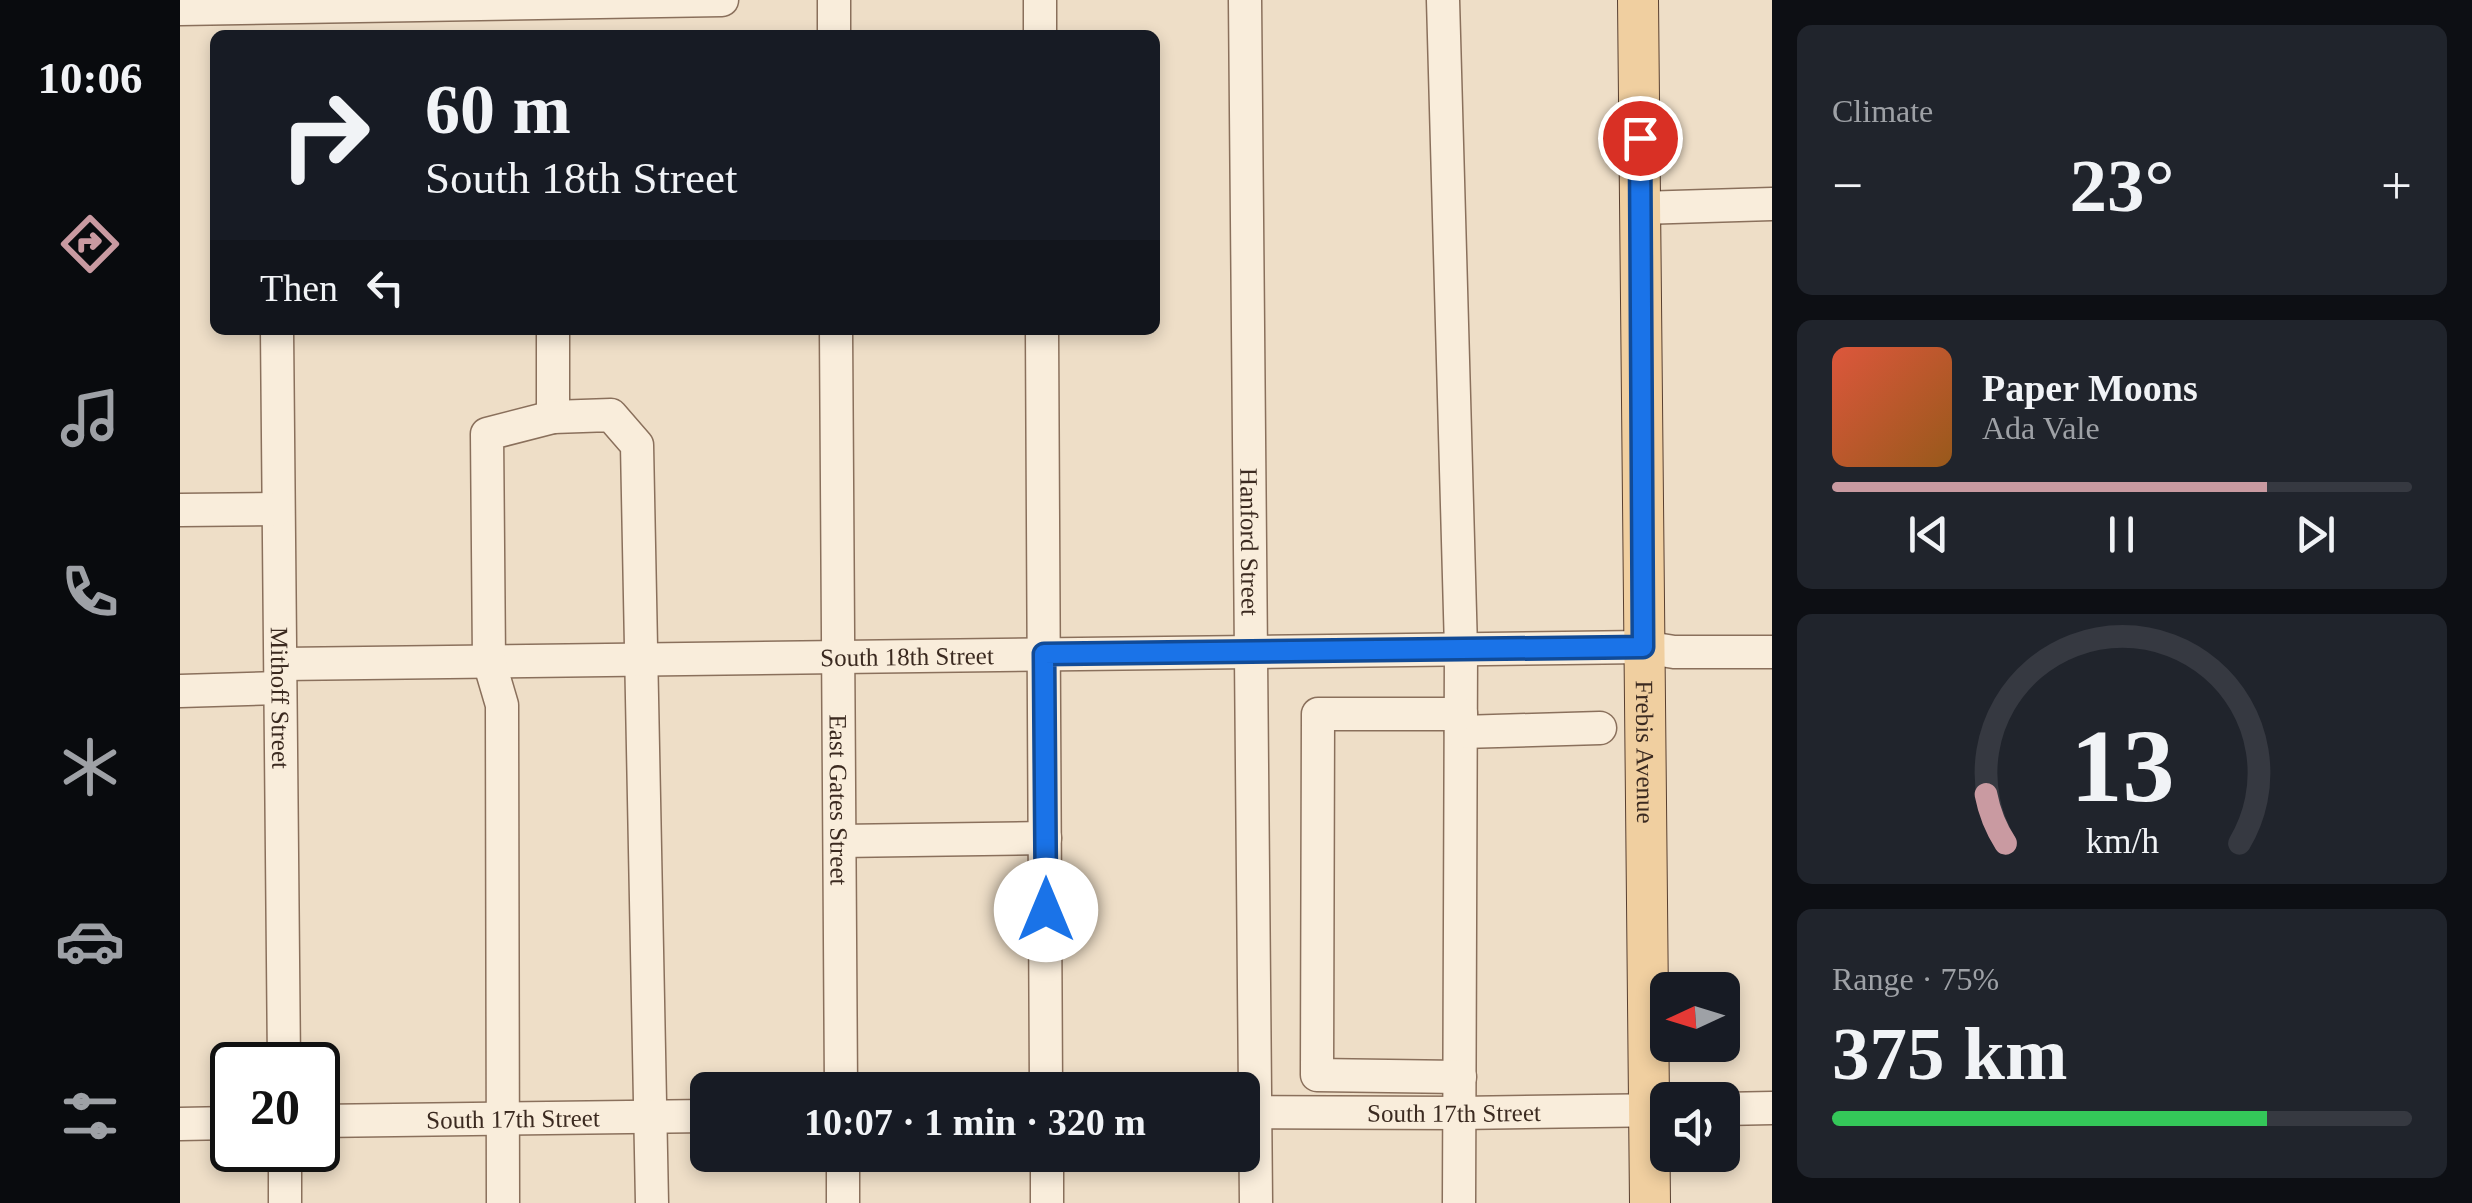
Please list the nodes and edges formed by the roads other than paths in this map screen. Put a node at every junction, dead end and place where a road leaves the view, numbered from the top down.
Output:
1 (722, 0) edge
2 (834, 0) edge
3 (1040, 0) edge
4 (1244, 0) edge
5 (1443, 0) edge
6 (1638, 0) edge
7 (626, 1) edge
8 (474, 2) edge
9 (180, 9) edge
10 (275, 14) edge
11 (553, 19) edge
12 (834, 30) edge
13 (1040, 30) edge
14 (1772, 204) edge
15 (1640, 208) junction
16 (277, 335) edge
17 (553, 335) edge
18 (836, 335) edge
19 (1042, 335) edge
20 (553, 417) junction
21 (278, 509) junction
22 (180, 510) edge
23 (1643, 647) junction
24 (1461, 648) junction
25 (1251, 652) junction
26 (1772, 652) edge
27 (1044, 654) junction
28 (839, 657) junction
29 (641, 659) junction
30 (489, 661) junction
31 (280, 676) junction
32 (180, 691) edge
33 (1461, 723) junction
34 (1600, 728) dead end
35 (1045, 838) junction
36 (840, 841) junction
37 (284, 1042) edge
38 (841, 1072) edge
39 (1046, 1072) edge
40 (1249, 1072) edge
41 (1460, 1077) junction
42 (1657, 1082) edge
43 (1740, 1108) edge
44 (1772, 1108) edge
45 (1650, 1110) edge
46 (1260, 1112) edge
47 (1460, 1112) junction
48 (690, 1116) edge
49 (651, 1117) junction
50 (503, 1119) junction
51 (340, 1121) edge
52 (180, 1124) edge
53 (210, 1124) edge
54 (285, 1172) edge
55 (842, 1172) edge
56 (1047, 1172) edge
57 (1254, 1172) edge
58 (1653, 1172) edge
59 (285, 1203) edge
60 (503, 1203) edge
61 (652, 1203) edge
62 (843, 1203) edge
63 (1047, 1203) edge
64 (1256, 1203) edge
65 (1458, 1203) edge
66 (1650, 1203) edge

1 - 7 street
2 - 12 street
3 - 13 street
4 - 25 street, Hanford Street
5 - 24 street
6 - 15 main road, Frebis Avenue
7 - 11 street
8 - 10 street
8 - 11 street
9 - 10 street
14 - 15 street
15 - 23 main road, Frebis Avenue
16 - 21 street, Mithoff Street
17 - 20 street
18 - 28 street, East Gates Street
19 - 27 street
20 - 29 street
20 - 30 street
21 - 22 street
21 - 31 street, Mithoff Street
23 - 24 street, South 18th Street
23 - 26 street, South 18th Street
23 - 42 main road, Frebis Avenue
24 - 25 street, South 18th Street
24 - 33 street
25 - 27 street, South 18th Street
25 - 40 street, Hanford Street
27 - 28 street, South 18th Street
27 - 35 street
28 - 29 street, South 18th Street
28 - 36 street, East Gates Street
29 - 30 street, South 18th Street
29 - 49 street
30 - 31 street, South 18th Street
30 - 50 street
31 - 32 street, South 18th Street
31 - 37 street, Mithoff Street
33 - 34 street
33 - 41 street
33 - 41 street
35 - 36 street
35 - 39 street
36 - 38 street, East Gates Street
41 - 47 street
43 - 44 street
45 - 47 street, South 17th Street
46 - 47 street, South 17th Street
47 - 65 street
48 - 49 street, South 17th Street
49 - 50 street, South 17th Street
49 - 61 street
50 - 51 street, South 17th Street
50 - 60 street
52 - 53 street
54 - 59 street
55 - 62 street
56 - 63 street
57 - 64 street, Hanford Street
58 - 66 main road, Frebis Avenue

